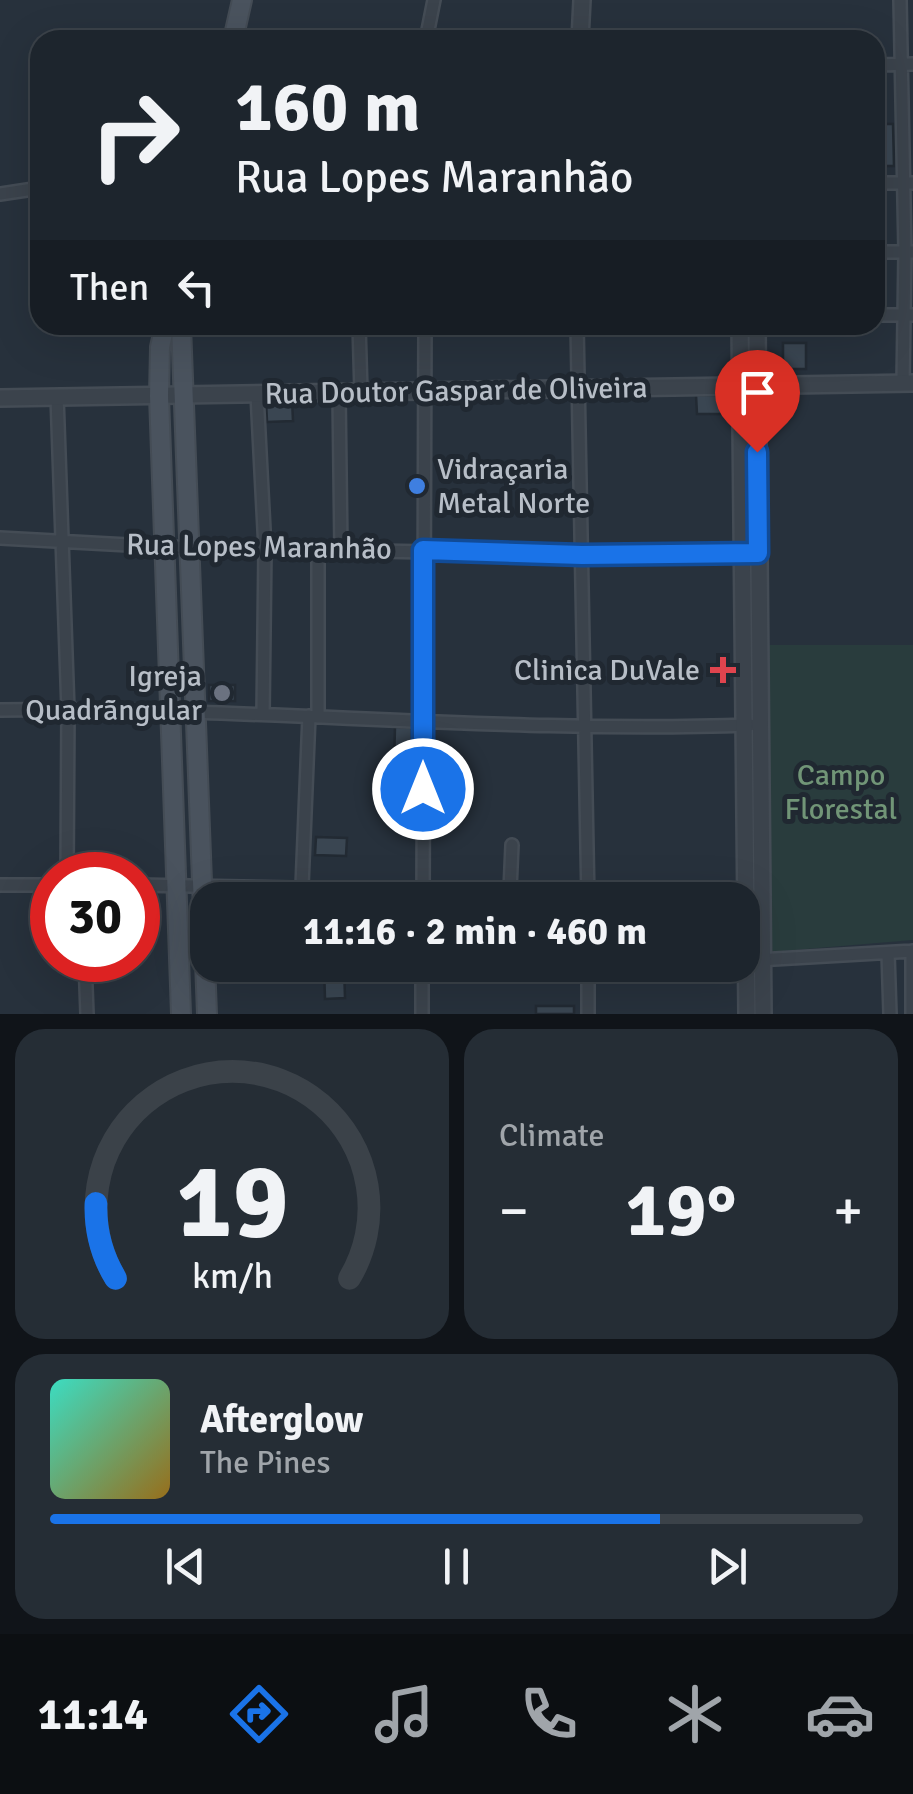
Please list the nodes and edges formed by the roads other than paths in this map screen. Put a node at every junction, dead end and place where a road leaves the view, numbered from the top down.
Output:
1 (242, 0) edge
2 (434, 0) edge
3 (582, 0) edge
4 (900, 0) edge
5 (235, 30) edge
6 (428, 30) edge
7 (580, 30) edge
8 (908, 64) edge
9 (908, 183) edge
10 (30, 190) edge
11 (0, 194) edge
12 (909, 252) edge
13 (909, 315) edge
14 (162, 335) edge
15 (180, 335) edge
16 (359, 335) edge
17 (425, 335) edge
18 (577, 335) edge
19 (742, 335) edge
20 (756, 335) edge
21 (908, 383) edge
22 (749, 385) junction
23 (578, 390) junction
24 (360, 392) junction
25 (426, 392) junction
26 (339, 393) junction
27 (182, 394) junction
28 (257, 394) junction
29 (57, 396) junction
30 (158, 396) junction
31 (0, 398) edge
32 (0, 538) edge
33 (62, 542) junction
34 (164, 548) junction
35 (189, 548) junction
36 (265, 548) junction
37 (318, 550) junction
38 (341, 550) junction
39 (423, 550) junction
40 (750, 553) junction
41 (582, 555) junction
42 (0, 710) edge
43 (68, 710) junction
44 (170, 713) junction
45 (195, 714) junction
46 (263, 714) junction
47 (314, 716) junction
48 (424, 721) junction
49 (585, 724) junction
50 (760, 724) junction
51 (743, 725) junction
52 (512, 845) dead end
53 (68, 852) edge
54 (201, 882) edge
55 (302, 882) edge
56 (423, 882) edge
57 (510, 882) edge
58 (588, 882) edge
59 (744, 882) edge
60 (160, 884) edge
61 (176, 884) junction
62 (190, 884) edge
63 (0, 885) edge
64 (30, 886) edge
65 (760, 898) edge
66 (764, 898) junction
67 (912, 951) edge
68 (888, 953) junction
69 (760, 960) edge
70 (764, 960) junction
71 (86, 982) edge
72 (206, 982) edge
73 (422, 982) edge
74 (588, 982) edge
75 (746, 982) edge
76 (87, 1014) edge
77 (182, 1014) edge
78 (207, 1014) edge
79 (422, 1014) edge
80 (588, 1014) edge
81 (747, 1014) edge
82 (763, 1014) edge
83 (890, 1014) edge
84 (912, 1014) edge

1 - 5 main road
2 - 6 street
3 - 7 street
4 - 8 street
8 - 9 street
9 - 12 street
10 - 11 street
12 - 13 street
13 - 21 street
14 - 30 main road
15 - 27 main road
16 - 24 street
17 - 25 street
18 - 23 street
19 - 22 street
20 - 22 street
21 - 22 street, Rua Doutor Gaspar de Oliveira
22 - 23 street, Rua Doutor Gaspar de Oliveira
22 - 40 street
23 - 25 street, Rua Doutor Gaspar de Oliveira
23 - 41 street
24 - 25 street, Rua Doutor Gaspar de Oliveira
24 - 26 street, Rua Doutor Gaspar de Oliveira
25 - 39 street
26 - 28 street, Rua Doutor Gaspar de Oliveira
26 - 38 street
27 - 28 street, Rua Doutor Gaspar de Oliveira
27 - 30 street, Rua Doutor Gaspar de Oliveira
27 - 35 main road
28 - 36 street
29 - 30 street, Rua Doutor Gaspar de Oliveira
29 - 31 street, Rua Doutor Gaspar de Oliveira
29 - 33 street
30 - 34 main road
32 - 33 street, Rua Lopes Maranhão
33 - 34 street, Rua Lopes Maranhão
33 - 43 street
34 - 35 street, Rua Lopes Maranhão
34 - 44 main road
35 - 36 street, Rua Lopes Maranhão
35 - 45 main road
36 - 37 street, Rua Lopes Maranhão
36 - 46 street
37 - 38 street, Rua Lopes Maranhão
37 - 47 street
38 - 39 street, Rua Lopes Maranhão
39 - 41 street, Rua Lopes Maranhão
39 - 48 street
40 - 41 street, Rua Lopes Maranhão
40 - 50 street
40 - 51 street
41 - 49 street
42 - 43 street
43 - 44 street
43 - 53 street
44 - 45 street
44 - 61 main road
45 - 46 street
45 - 54 main road
46 - 47 street
47 - 48 street
47 - 55 street
48 - 49 street
48 - 56 street
49 - 51 street
49 - 58 street
50 - 51 street
50 - 66 street
51 - 59 street
52 - 57 street
60 - 61 street
61 - 62 street
61 - 77 main road
63 - 64 street
65 - 66 street
66 - 70 street
67 - 68 street
67 - 84 street
68 - 70 street
68 - 83 street
69 - 70 street
70 - 82 street
71 - 76 street
72 - 78 main road
73 - 79 street
74 - 80 street
75 - 81 street

